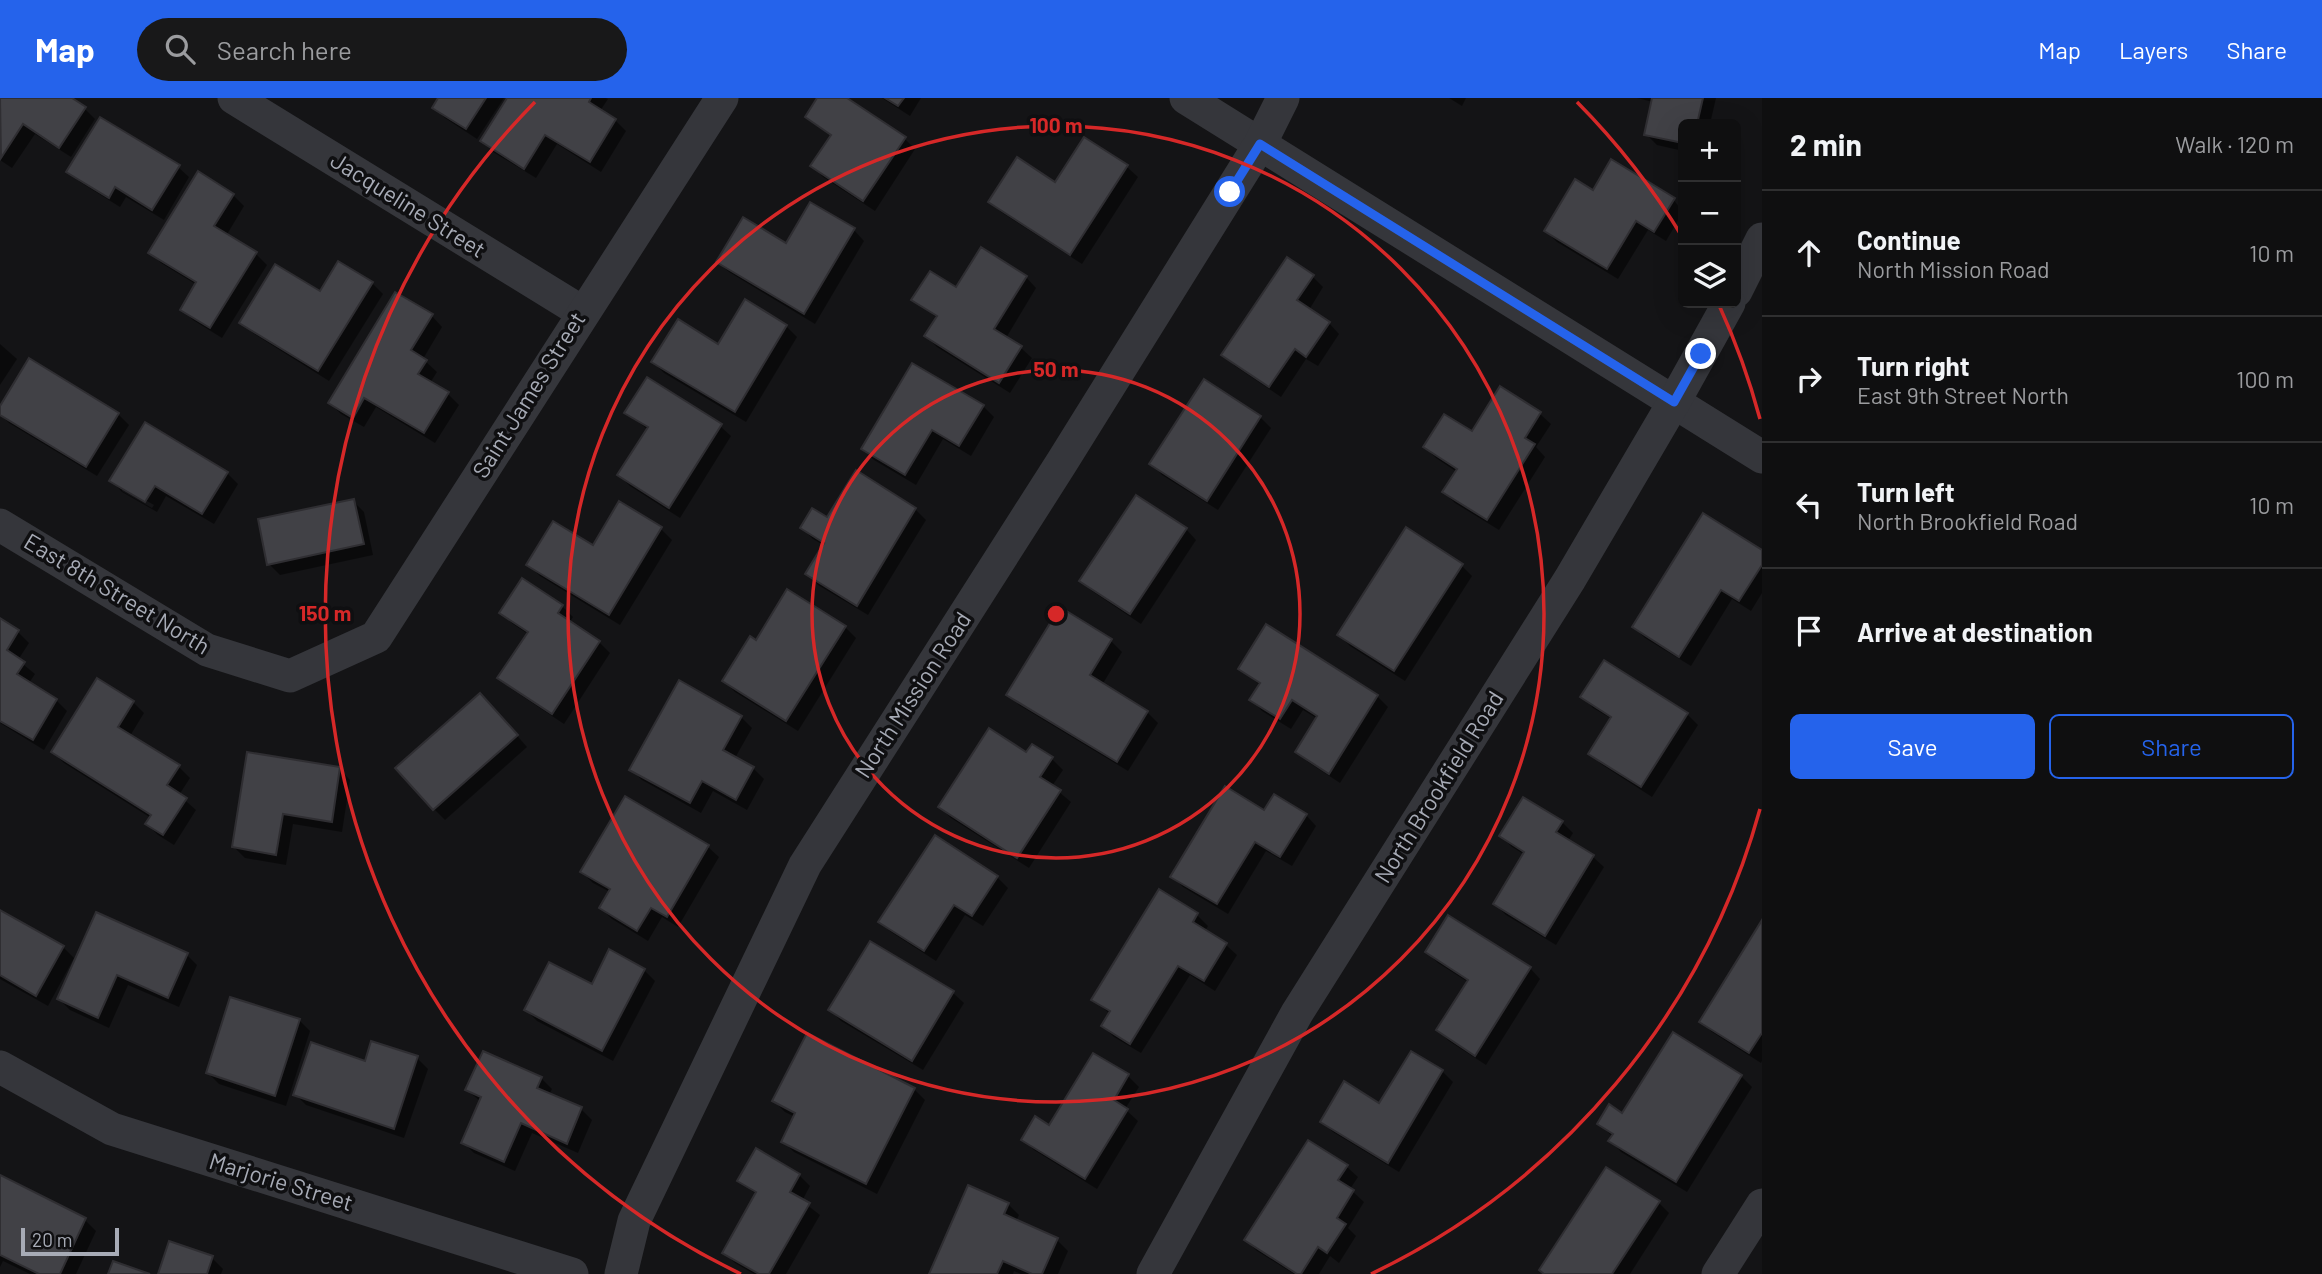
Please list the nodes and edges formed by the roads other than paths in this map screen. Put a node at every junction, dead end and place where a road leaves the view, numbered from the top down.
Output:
1 (234, 98) edge
2 (722, 98) edge
3 (1186, 98) edge
4 (1283, 98) edge
5 (1260, 144) junction
6 (1762, 239) edge
7 (1741, 281) edge
8 (1726, 308) edge
9 (582, 312) junction
10 (1674, 402) junction
11 (1762, 457) edge
12 (0, 525) edge
13 (314, 665) joint
14 (0, 1068) edge
15 (1762, 1205) edge
16 (572, 1274) edge
17 (621, 1274) edge
18 (1153, 1274) edge
19 (1718, 1274) edge

1 - 9 street, Jacqueline Street
2 - 9 street, Saint James Street
3 - 5 street
4 - 5 street, North Mission Road
5 - 10 street
5 - 17 street, North Mission Road
6 - 7 street
8 - 10 street, North Brookfield Road
9 - 13 street, Saint James Street
10 - 11 street
10 - 18 street, North Brookfield Road
12 - 13 street, East 8th Street North
14 - 16 street, Marjorie Street
15 - 19 street

